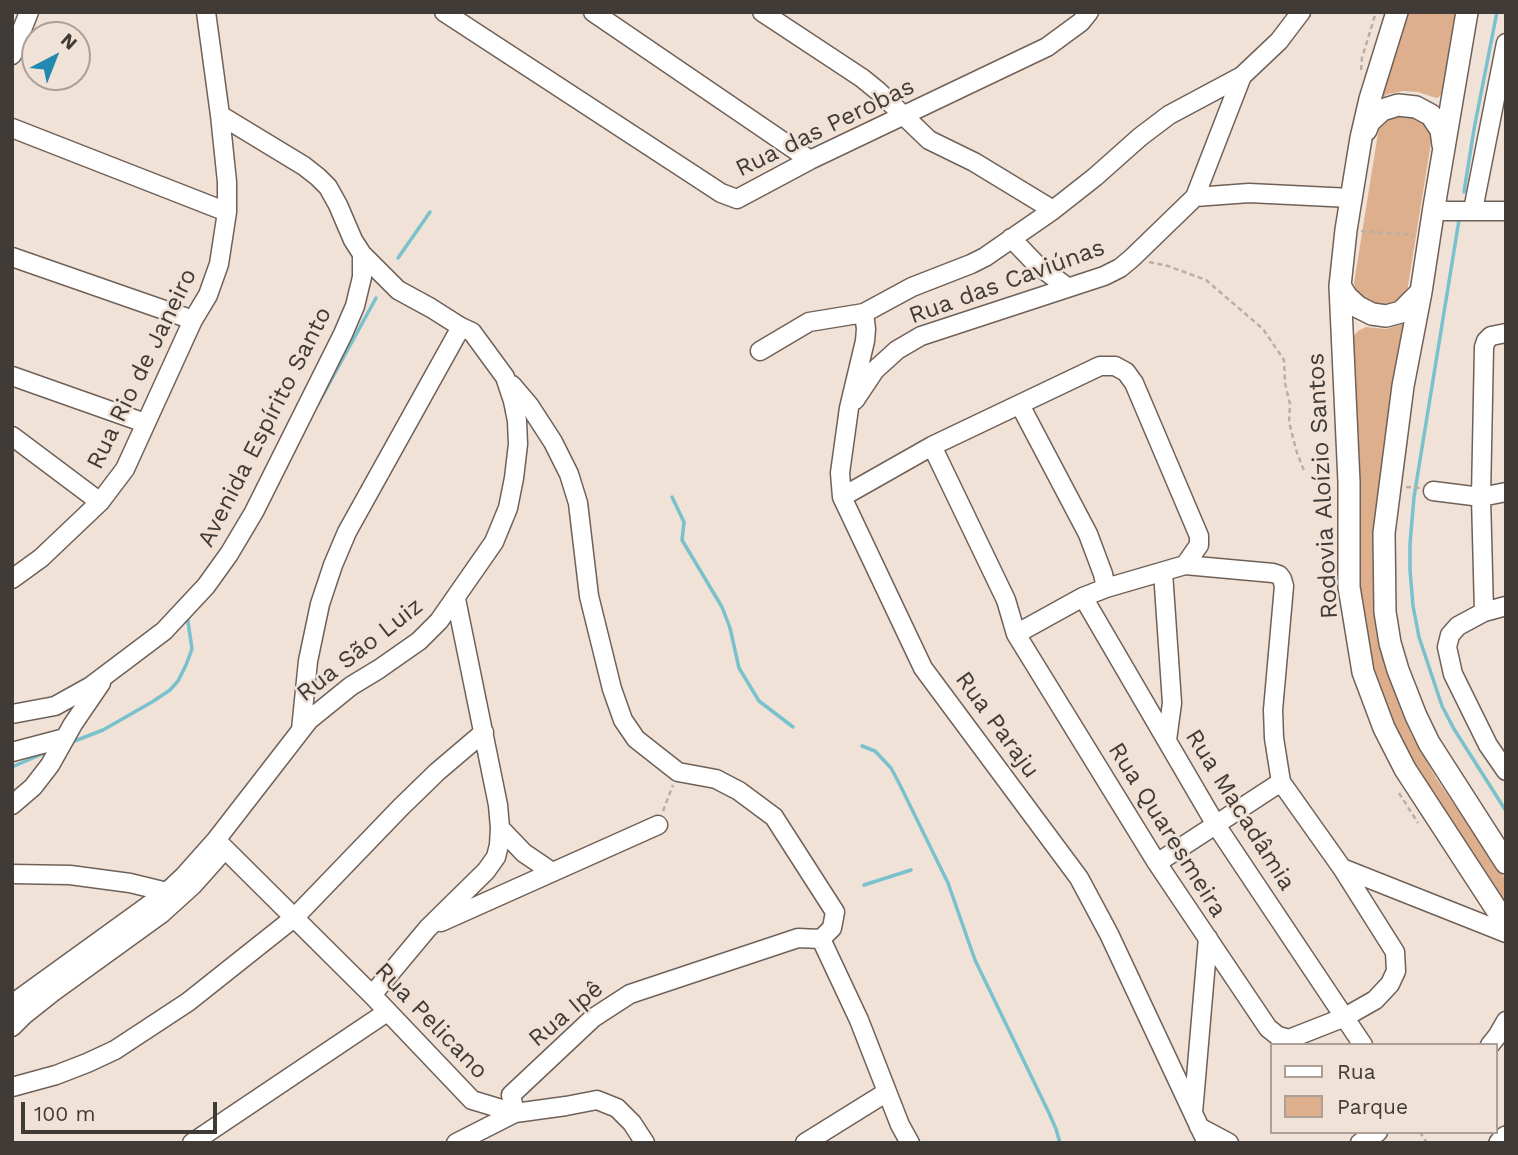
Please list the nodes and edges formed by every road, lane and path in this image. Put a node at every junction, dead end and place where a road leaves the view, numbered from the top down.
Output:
1 (29, 12) edge
2 (206, 12) edge
3 (444, 12) edge
4 (593, 12) edge
5 (762, 12) edge
6 (1089, 12) edge
7 (1301, 12) edge
8 (1398, 12) edge
9 (1467, 12) edge
10 (1506, 43) edge
11 (15, 48) edge
12 (1241, 76) junction
13 (220, 115) junction
14 (904, 116) junction
15 (12, 128) edge
16 (1361, 138) junction
17 (1444, 147) junction
18 (810, 160) junction
19 (1195, 197) junction
20 (1351, 198) junction
21 (1434, 207) junction
22 (1053, 210) junction
23 (1474, 210) junction
24 (1506, 211) edge
25 (227, 212) junction
26 (1346, 230) junction
27 (1430, 236) junction
28 (1011, 238) junction
29 (362, 254) junction
30 (12, 257) edge
31 (1132, 258) junction
32 (1340, 286) junction
33 (1067, 287) junction
34 (1421, 292) junction
35 (864, 313) junction
36 (193, 320) junction
37 (461, 327) junction
38 (1506, 333) edge
39 (760, 351) dead end
40 (12, 376) edge
41 (505, 377) junction
42 (1020, 404) junction
43 (849, 408) junction
44 (145, 423) junction
45 (14, 440) edge
46 (932, 446) junction
47 (1305, 473) dead end
48 (1400, 486) junction
49 (1428, 490) joint
50 (1506, 492) edge
51 (842, 497) junction
52 (1481, 497) junction
53 (100, 502) junction
54 (1185, 565) junction
55 (1163, 572) junction
56 (12, 579) edge
57 (1107, 588) junction
58 (1083, 597) junction
59 (456, 598) junction
60 (1506, 606) edge
61 (1483, 612) junction
62 (1016, 634) junction
63 (107, 675) junction
64 (12, 714) edge
65 (301, 730) junction
66 (484, 732) junction
67 (65, 737) junction
68 (1167, 740) junction
69 (12, 752) edge
70 (1506, 771) edge
71 (678, 772) junction
72 (1281, 782) junction
73 (12, 805) edge
74 (657, 825) joint
75 (1216, 825) junction
76 (500, 828) junction
77 (221, 844) junction
78 (1505, 860) edge
79 (1157, 863) junction
80 (1342, 868) junction
81 (552, 872) junction
82 (12, 873) edge
83 (167, 892) junction
84 (295, 917) junction
85 (1506, 924) edge
86 (428, 928) junction
87 (1506, 933) edge
88 (821, 939) junction
89 (1208, 939) junction
90 (373, 995) junction
91 (12, 1004) edge
92 (387, 1012) junction
93 (1345, 1017) junction
94 (1506, 1021) edge
95 (12, 1027) edge
96 (1362, 1043) edge
97 (1492, 1043) edge
98 (12, 1087) edge
99 (887, 1092) junction
100 (515, 1113) junction
101 (1199, 1128) edge
102 (1506, 1137) edge
103 (192, 1143) edge
104 (456, 1143) edge
105 (645, 1143) edge
106 (805, 1143) edge
107 (911, 1143) edge
108 (1229, 1143) edge
109 (1500, 1143) edge

1 - 11 street
2 - 13 street, Rua Rio de Janeiro
3 - 18 street, Rua das Perobas
4 - 18 street
5 - 14 street
6 - 14 street, Rua das Perobas
7 - 12 street
8 - 16 main road, Rodovia Aloízio Santos
9 - 17 main road
10 - 23 street
12 - 19 street
12 - 22 street
13 - 25 street, Rua Rio de Janeiro
13 - 29 street
14 - 18 street, Rua das Perobas
14 - 22 street
15 - 25 street
16 - 17 main road
16 - 20 main road, Rodovia Aloízio Santos
17 - 21 main road
19 - 20 street
19 - 31 street, Rua das Caviúnas
20 - 26 main road, Rodovia Aloízio Santos
21 - 23 street
21 - 27 main road
22 - 28 street
23 - 24 street
25 - 36 street, Rua Rio de Janeiro
26 - 27 path
26 - 32 main road, Rodovia Aloízio Santos
27 - 34 main road
28 - 33 street
28 - 35 street
29 - 37 street, Rua São Luiz
29 - 63 street, Avenida Espírito Santo
30 - 36 street
31 - 33 street, Rua das Caviúnas
31 - 47 path
32 - 34 main road
32 - 85 main road, Rodovia Aloízio Santos
33 - 43 street, Rua das Caviúnas
34 - 48 main road
35 - 39 street
35 - 43 street, Rua Paraju
36 - 44 street, Rua Rio de Janeiro
37 - 41 street, Rua São Luiz
37 - 65 street
38 - 52 street
40 - 44 street
41 - 59 street, Rua São Luiz
41 - 71 street
42 - 46 street
42 - 54 street
42 - 57 street
43 - 51 street, Rua Paraju
44 - 53 street, Rua Rio de Janeiro
45 - 53 street
46 - 51 street
46 - 62 street, Rua Quaresmeira
48 - 49 path
48 - 78 main road
49 - 52 street
50 - 52 street
51 - 101 street, Rua Paraju
52 - 61 street
53 - 56 street, Rua Rio de Janeiro
54 - 55 street
54 - 72 street
55 - 57 street
55 - 68 street
57 - 58 street
58 - 62 street
58 - 68 street, Rua Macadâmia
59 - 65 street, Rua São Luiz
59 - 66 street
60 - 61 street
61 - 70 street
62 - 79 street, Rua Quaresmeira
63 - 64 street, Avenida Espírito Santo
63 - 67 street
65 - 77 street, Rua São Luiz
66 - 76 street
66 - 84 street
67 - 69 street
67 - 73 street
68 - 75 street, Rua Macadâmia
71 - 74 path
71 - 88 street
72 - 75 street
72 - 80 street
74 - 81 street
75 - 79 street
75 - 93 street, Rua Macadâmia
76 - 81 street
76 - 86 street
77 - 83 street, Rua São Luiz
77 - 84 street, Rua Pelicano
77 - 95 street, Rua São Luiz
79 - 89 street, Rua Quaresmeira
80 - 87 street
80 - 93 street
81 - 86 street
82 - 83 street
83 - 91 street, Rua São Luiz
84 - 90 street, Rua Pelicano
84 - 98 street
86 - 90 street
88 - 99 street
88 - 100 street, Rua Ipê
89 - 93 street, Rua Quaresmeira
89 - 101 street
90 - 92 street, Rua Pelicano
92 - 100 street, Rua Pelicano
92 - 103 street
93 - 96 street, Rua Macadâmia
94 - 97 street
99 - 106 street
99 - 107 street
100 - 104 street
100 - 105 street, Rua Pelicano
101 - 108 street
102 - 109 main road

